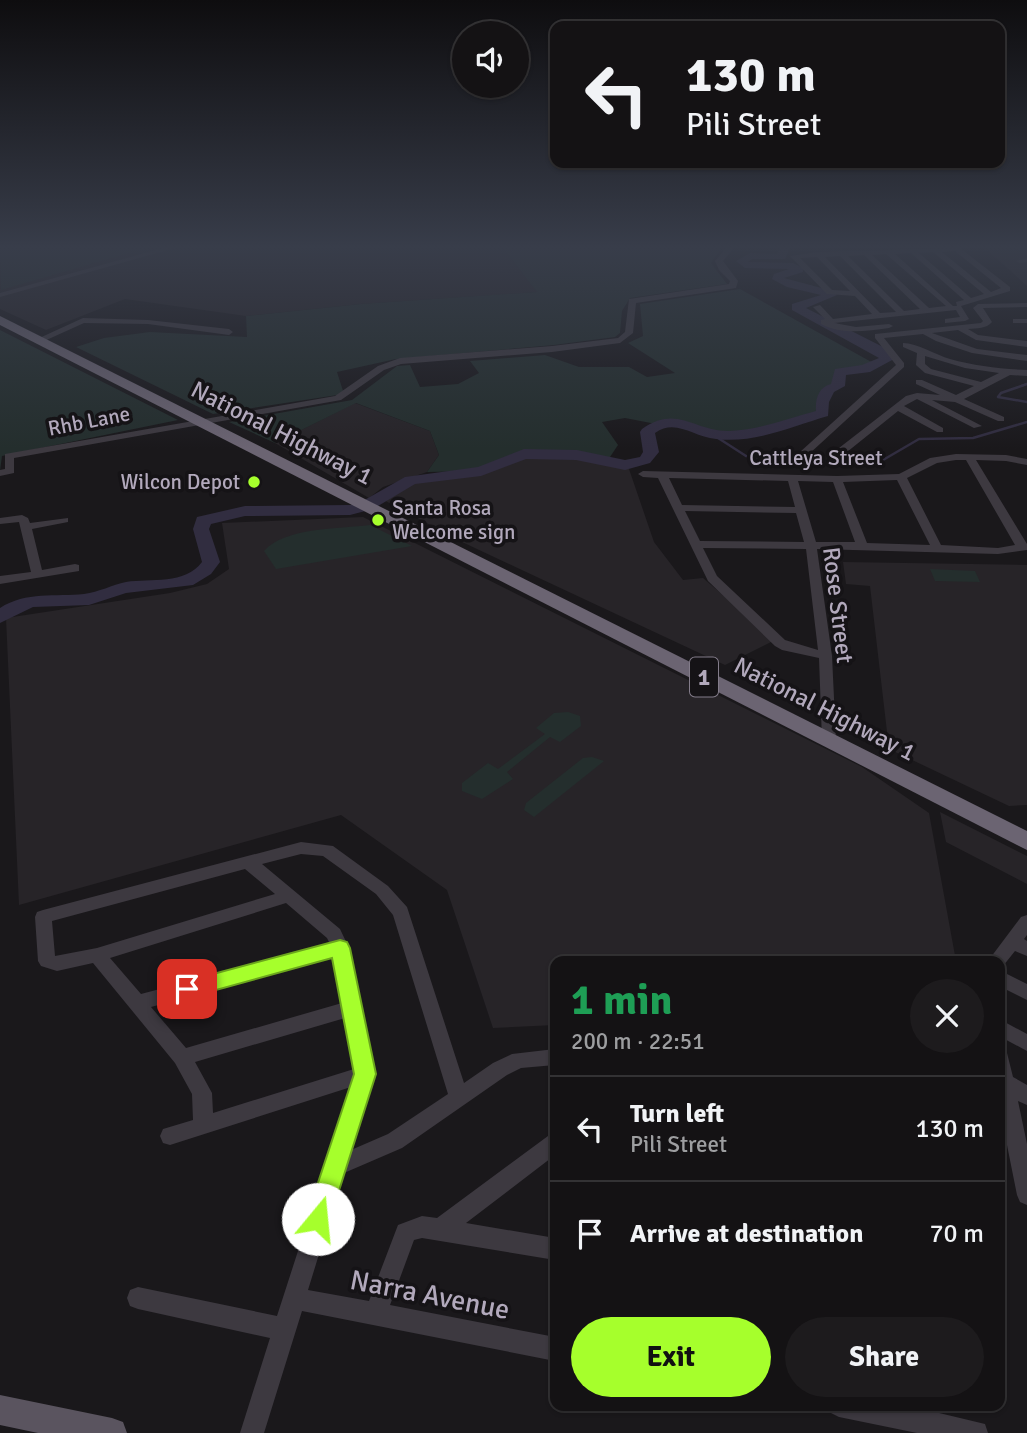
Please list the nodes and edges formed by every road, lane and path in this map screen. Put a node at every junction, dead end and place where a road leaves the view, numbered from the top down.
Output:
1 (635, 315) edge
2 (825, 315) edge
3 (849, 315) edge
4 (892, 315) edge
5 (963, 315) edge
6 (983, 315) edge
7 (878, 316) joint
8 (852, 318) junction
9 (0, 320) edge
10 (830, 320) junction
11 (958, 327) junction
12 (229, 332) dead end
13 (927, 334) dead end
14 (40, 340) junction
15 (1027, 344) edge
16 (906, 345) dead end
17 (921, 352) junction
18 (1027, 358) edge
19 (1008, 372) junction
20 (1027, 373) edge
21 (919, 382) dead end
22 (984, 386) junction
23 (917, 396) junction
24 (956, 399) junction
25 (898, 407) junction
26 (1000, 419) dead end
27 (204, 422) junction
28 (977, 426) dead end
29 (940, 430) dead end
30 (843, 450) dead end
31 (805, 452) dead end
32 (969, 457) junction
33 (1027, 462) edge
34 (0, 473) edge
35 (643, 474) dead end
36 (662, 475) junction
37 (901, 477) junction
38 (792, 478) junction
39 (837, 479) junction
40 (677, 508) junction
41 (801, 510) junction
42 (64, 520) dead end
43 (0, 521) edge
44 (25, 522) junction
45 (694, 544) junction
46 (811, 546) junction
47 (862, 546) junction
48 (1025, 547) edge
49 (938, 550) junction
50 (75, 568) dead end
51 (37, 573) junction
52 (0, 580) edge
53 (825, 656) junction
54 (830, 740) junction
55 (1027, 841) edge
56 (248, 862) junction
57 (290, 896) junction
58 (1027, 922) edge
59 (1020, 945) edge
60 (340, 948) junction
61 (97, 954) junction
62 (1004, 956) edge
63 (1005, 980) edge
64 (1027, 993) edge
65 (136, 1003) junction
66 (352, 1008) junction
67 (1005, 1030) edge
68 (1027, 1043) edge
69 (182, 1057) junction
70 (550, 1057) edge
71 (365, 1074) junction
72 (1005, 1082) joint
73 (1027, 1096) edge
74 (459, 1097) junction
75 (203, 1125) junction
76 (170, 1136) dead end
77 (550, 1147) edge
78 (1023, 1154) edge
79 (334, 1167) junction
80 (1027, 1195) edge
81 (440, 1229) junction
82 (550, 1248) edge
83 (138, 1298) dead end
84 (294, 1298) junction
85 (376, 1314) junction
86 (283, 1329) junction
87 (550, 1348) edge
88 (0, 1410) edge
89 (902, 1411) edge
90 (923, 1413) edge
91 (112, 1433) edge
92 (252, 1433) edge
93 (976, 1433) edge

1 - 27 street
2 - 10 street
3 - 8 street
4 - 7 street
5 - 10 street
6 - 11 street
7 - 8 street
8 - 10 street
9 - 14 highway, National Highway 1 / 1
11 - 15 street
11 - 31 street
12 - 14 street
13 - 18 street
14 - 27 highway, National Highway 1 / 1
16 - 17 street
17 - 19 street
17 - 22 street
19 - 20 street
19 - 22 street
21 - 24 street
22 - 24 street
23 - 24 street
23 - 25 street
23 - 28 street
24 - 26 street
25 - 29 street
25 - 30 street
27 - 34 street, Rhb Lane
27 - 54 highway, National Highway 1 / 1
32 - 33 street, Cattleya Street
32 - 37 street, Cattleya Street
32 - 48 street
35 - 36 street, Cattleya Street
36 - 38 street, Cattleya Street
36 - 40 street
37 - 39 street, Cattleya Street
37 - 49 street
38 - 39 street, Cattleya Street
38 - 41 street, Rose Street
39 - 47 street
40 - 41 street
40 - 45 street
41 - 46 street, Rose Street
42 - 44 street
43 - 44 street
44 - 51 street
45 - 46 street
45 - 53 street
46 - 47 street
46 - 53 street, Rose Street
47 - 49 street
48 - 49 street
50 - 51 street
51 - 52 street
53 - 54 street, Rose Street
54 - 55 highway, National Highway 1 / 1
56 - 57 street
56 - 61 street
56 - 74 street
57 - 60 street
57 - 61 street
58 - 59 street
59 - 62 street
60 - 65 street
60 - 66 street
61 - 65 street
63 - 64 street
65 - 69 street
66 - 69 street
66 - 71 street
67 - 68 street
69 - 75 street
70 - 74 street
71 - 75 street
71 - 79 street
72 - 73 street
72 - 78 street
74 - 79 street
75 - 76 street
77 - 81 street
78 - 80 street
79 - 84 street
81 - 82 street
81 - 85 street
83 - 86 street
84 - 85 street, Narra Avenue
84 - 86 street
85 - 87 street, Narra Avenue
86 - 92 street
88 - 91 main road
89 - 90 street
90 - 93 street

